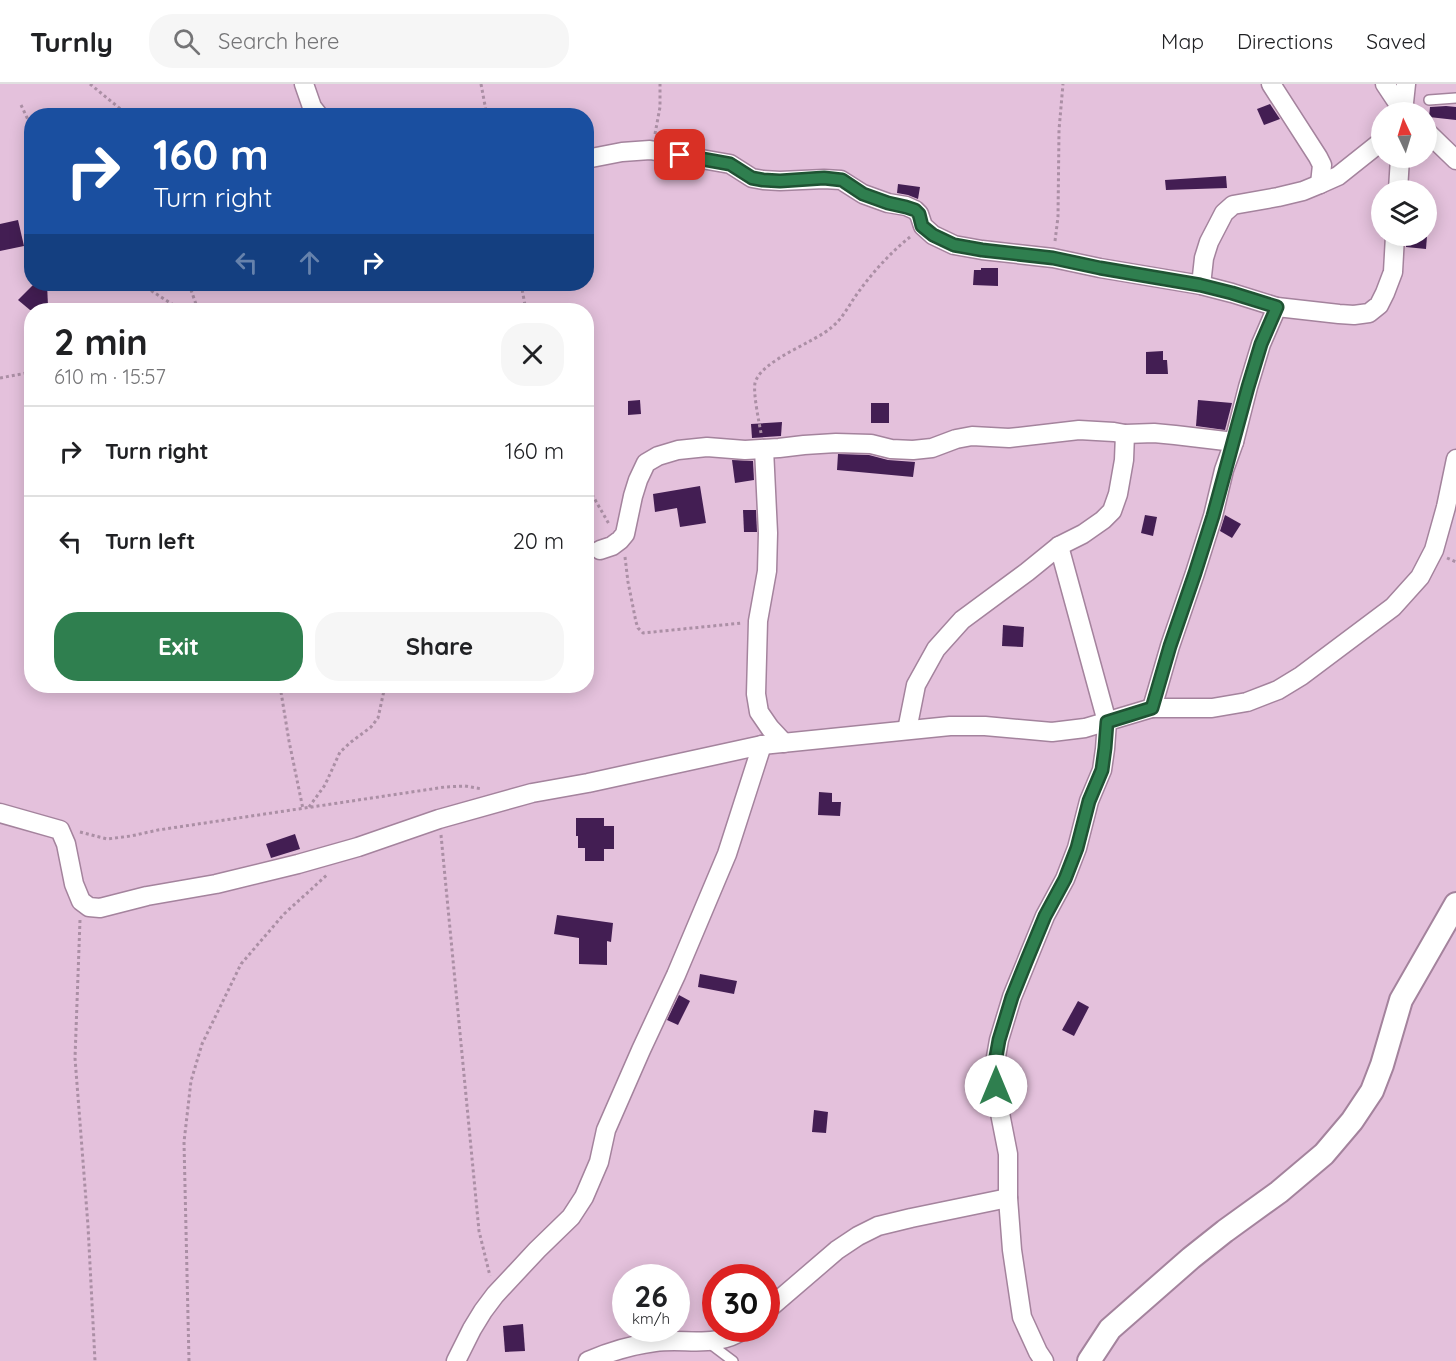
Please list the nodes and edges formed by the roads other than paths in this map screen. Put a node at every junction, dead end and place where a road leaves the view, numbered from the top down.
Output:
1 (304, 84) edge
2 (1271, 84) edge
3 (1385, 84) edge
4 (1407, 84) edge
5 (1456, 98) edge
6 (1429, 100) dead end
7 (1397, 102) edge
8 (1404, 102) edge
9 (313, 108) edge
10 (1437, 142) edge
11 (1371, 150) edge
12 (594, 157) edge
13 (1456, 160) edge
14 (1320, 184) junction
15 (1395, 246) edge
16 (1200, 285) junction
17 (1277, 307) junction
18 (1125, 434) junction
19 (1234, 442) junction
20 (764, 449) junction
21 (1456, 459) edge
22 (1059, 546) junction
23 (600, 550) dead end
24 (1152, 708) junction
25 (1107, 722) junction
26 (907, 730) junction
27 (784, 743) junction
28 (762, 745) junction
29 (0, 813) edge
30 (1456, 904) edge
31 (1008, 1198) junction
32 (780, 1299) edge
33 (702, 1342) edge
34 (709, 1342) edge
35 (456, 1361) edge
36 (588, 1361) edge
37 (733, 1361) edge
38 (1044, 1361) edge
39 (1089, 1361) edge

1 - 9 street
2 - 14 street
3 - 7 street
4 - 8 street
5 - 6 lane
10 - 13 street
11 - 14 street
12 - 16 street
14 - 16 street
15 - 17 street
16 - 17 street
17 - 19 street
18 - 19 street
18 - 20 street
18 - 22 street
19 - 24 street
20 - 23 street
20 - 27 street
21 - 24 street
22 - 25 street
22 - 26 street
24 - 25 street
25 - 26 street
25 - 31 street
26 - 27 street
27 - 28 street
28 - 29 street
28 - 35 street
30 - 39 street
31 - 32 street
31 - 38 street
33 - 36 street
34 - 37 lane

